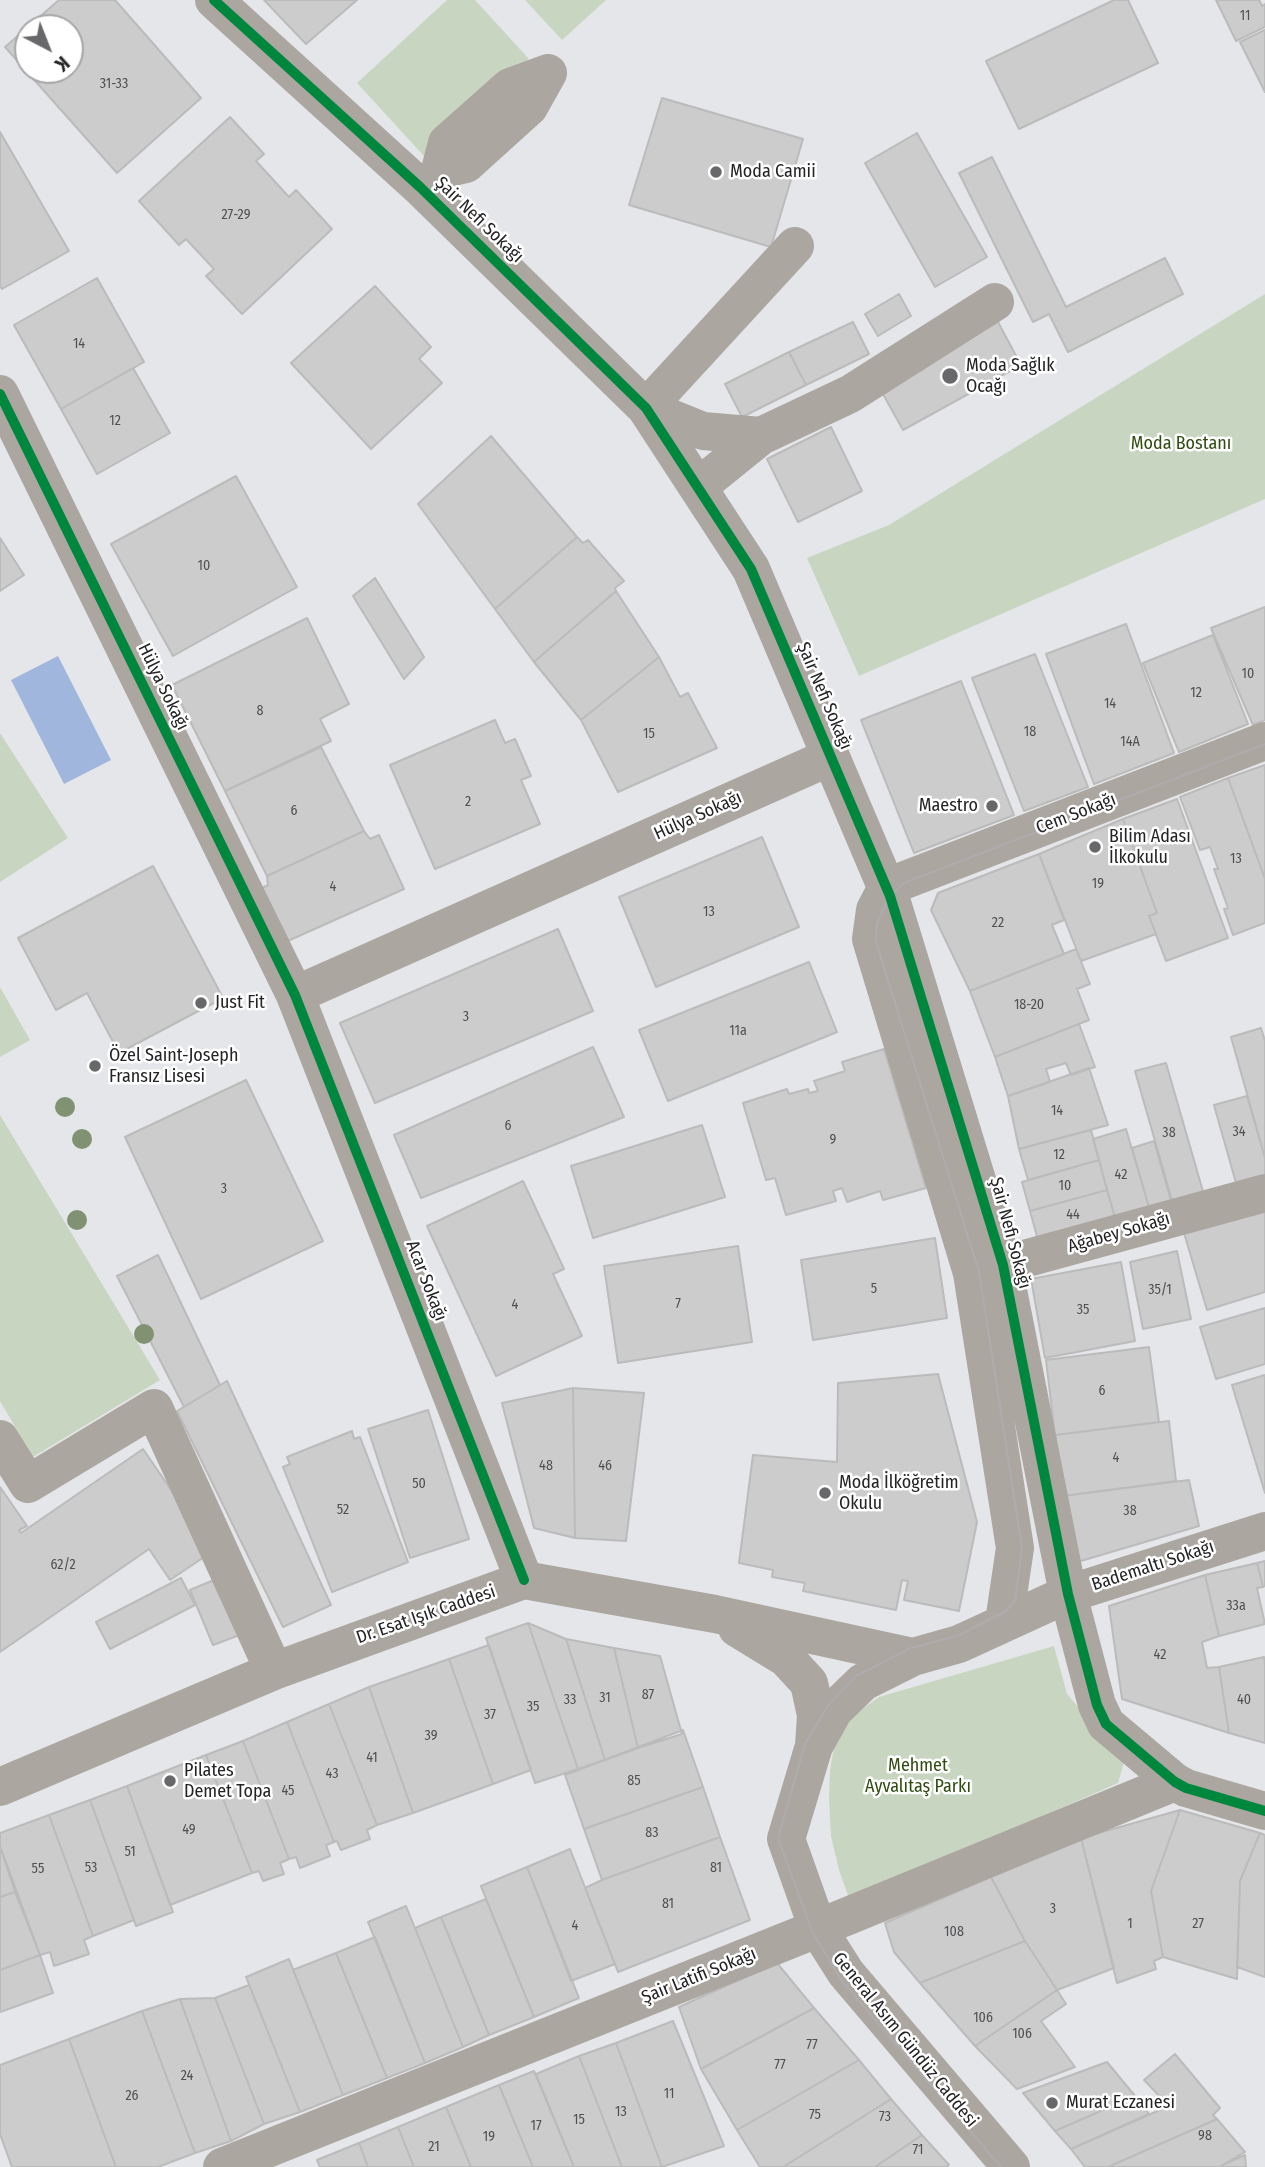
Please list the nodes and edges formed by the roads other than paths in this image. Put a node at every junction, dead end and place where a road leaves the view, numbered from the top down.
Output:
1 (214, 0) edge
2 (795, 246) dead end
3 (995, 302) dead end
4 (0, 394) edge
5 (646, 408) junction
6 (761, 436) junction
7 (698, 487) junction
8 (1265, 741) edge
9 (830, 757) junction
10 (887, 887) junction
11 (295, 995) junction
12 (1265, 1193) edge
13 (988, 1269) junction
14 (0, 1439) edge
15 (1265, 1531) edge
16 (524, 1580) junction
17 (1068, 1594) junction
18 (715, 1614) junction
19 (1004, 1622) junction
20 (913, 1657) junction
21 (274, 1671) junction
22 (814, 1746) junction
23 (1175, 1782) junction
24 (0, 1787) edge
25 (1265, 1811) edge
26 (818, 1928) junction
27 (222, 2167) edge
28 (1011, 2167) edge

1 - 5 street, Şair Nefi Sokağı
2 - 5 street
3 - 6 street
4 - 11 street, Hülya Sokağı
5 - 6 street
5 - 7 street, Şair Nefi Sokağı
6 - 7 street
7 - 9 street, Şair Nefi Sokağı
8 - 10 street, Cem Sokağı
9 - 10 street, Şair Nefi Sokağı
9 - 11 street, Hülya Sokağı
10 - 13 street, Şair Nefi Sokağı
11 - 16 street, Acar Sokağı
12 - 13 street, Ağabey Sokağı
13 - 17 street, Şair Nefi Sokağı
13 - 19 street, Şair Nefi Sokağı
14 - 21 street
15 - 17 street, Bademaltı Sokağı
16 - 18 street
16 - 21 street, Dr. Esat Işık Caddesi
17 - 19 street, Bademaltı Sokağı
17 - 23 street
18 - 20 street
18 - 22 street, General Asım Gündüz Caddesi
19 - 20 street, General Asım Gündüz Caddesi
20 - 22 street, General Asım Gündüz Caddesi
21 - 24 street, Dr. Esat Işık Caddesi
22 - 26 street, General Asım Gündüz Caddesi
23 - 25 street
23 - 26 street, Şair Latifi Sokağı
26 - 27 street, Şair Latifi Sokağı
26 - 28 street, General Asım Gündüz Caddesi

